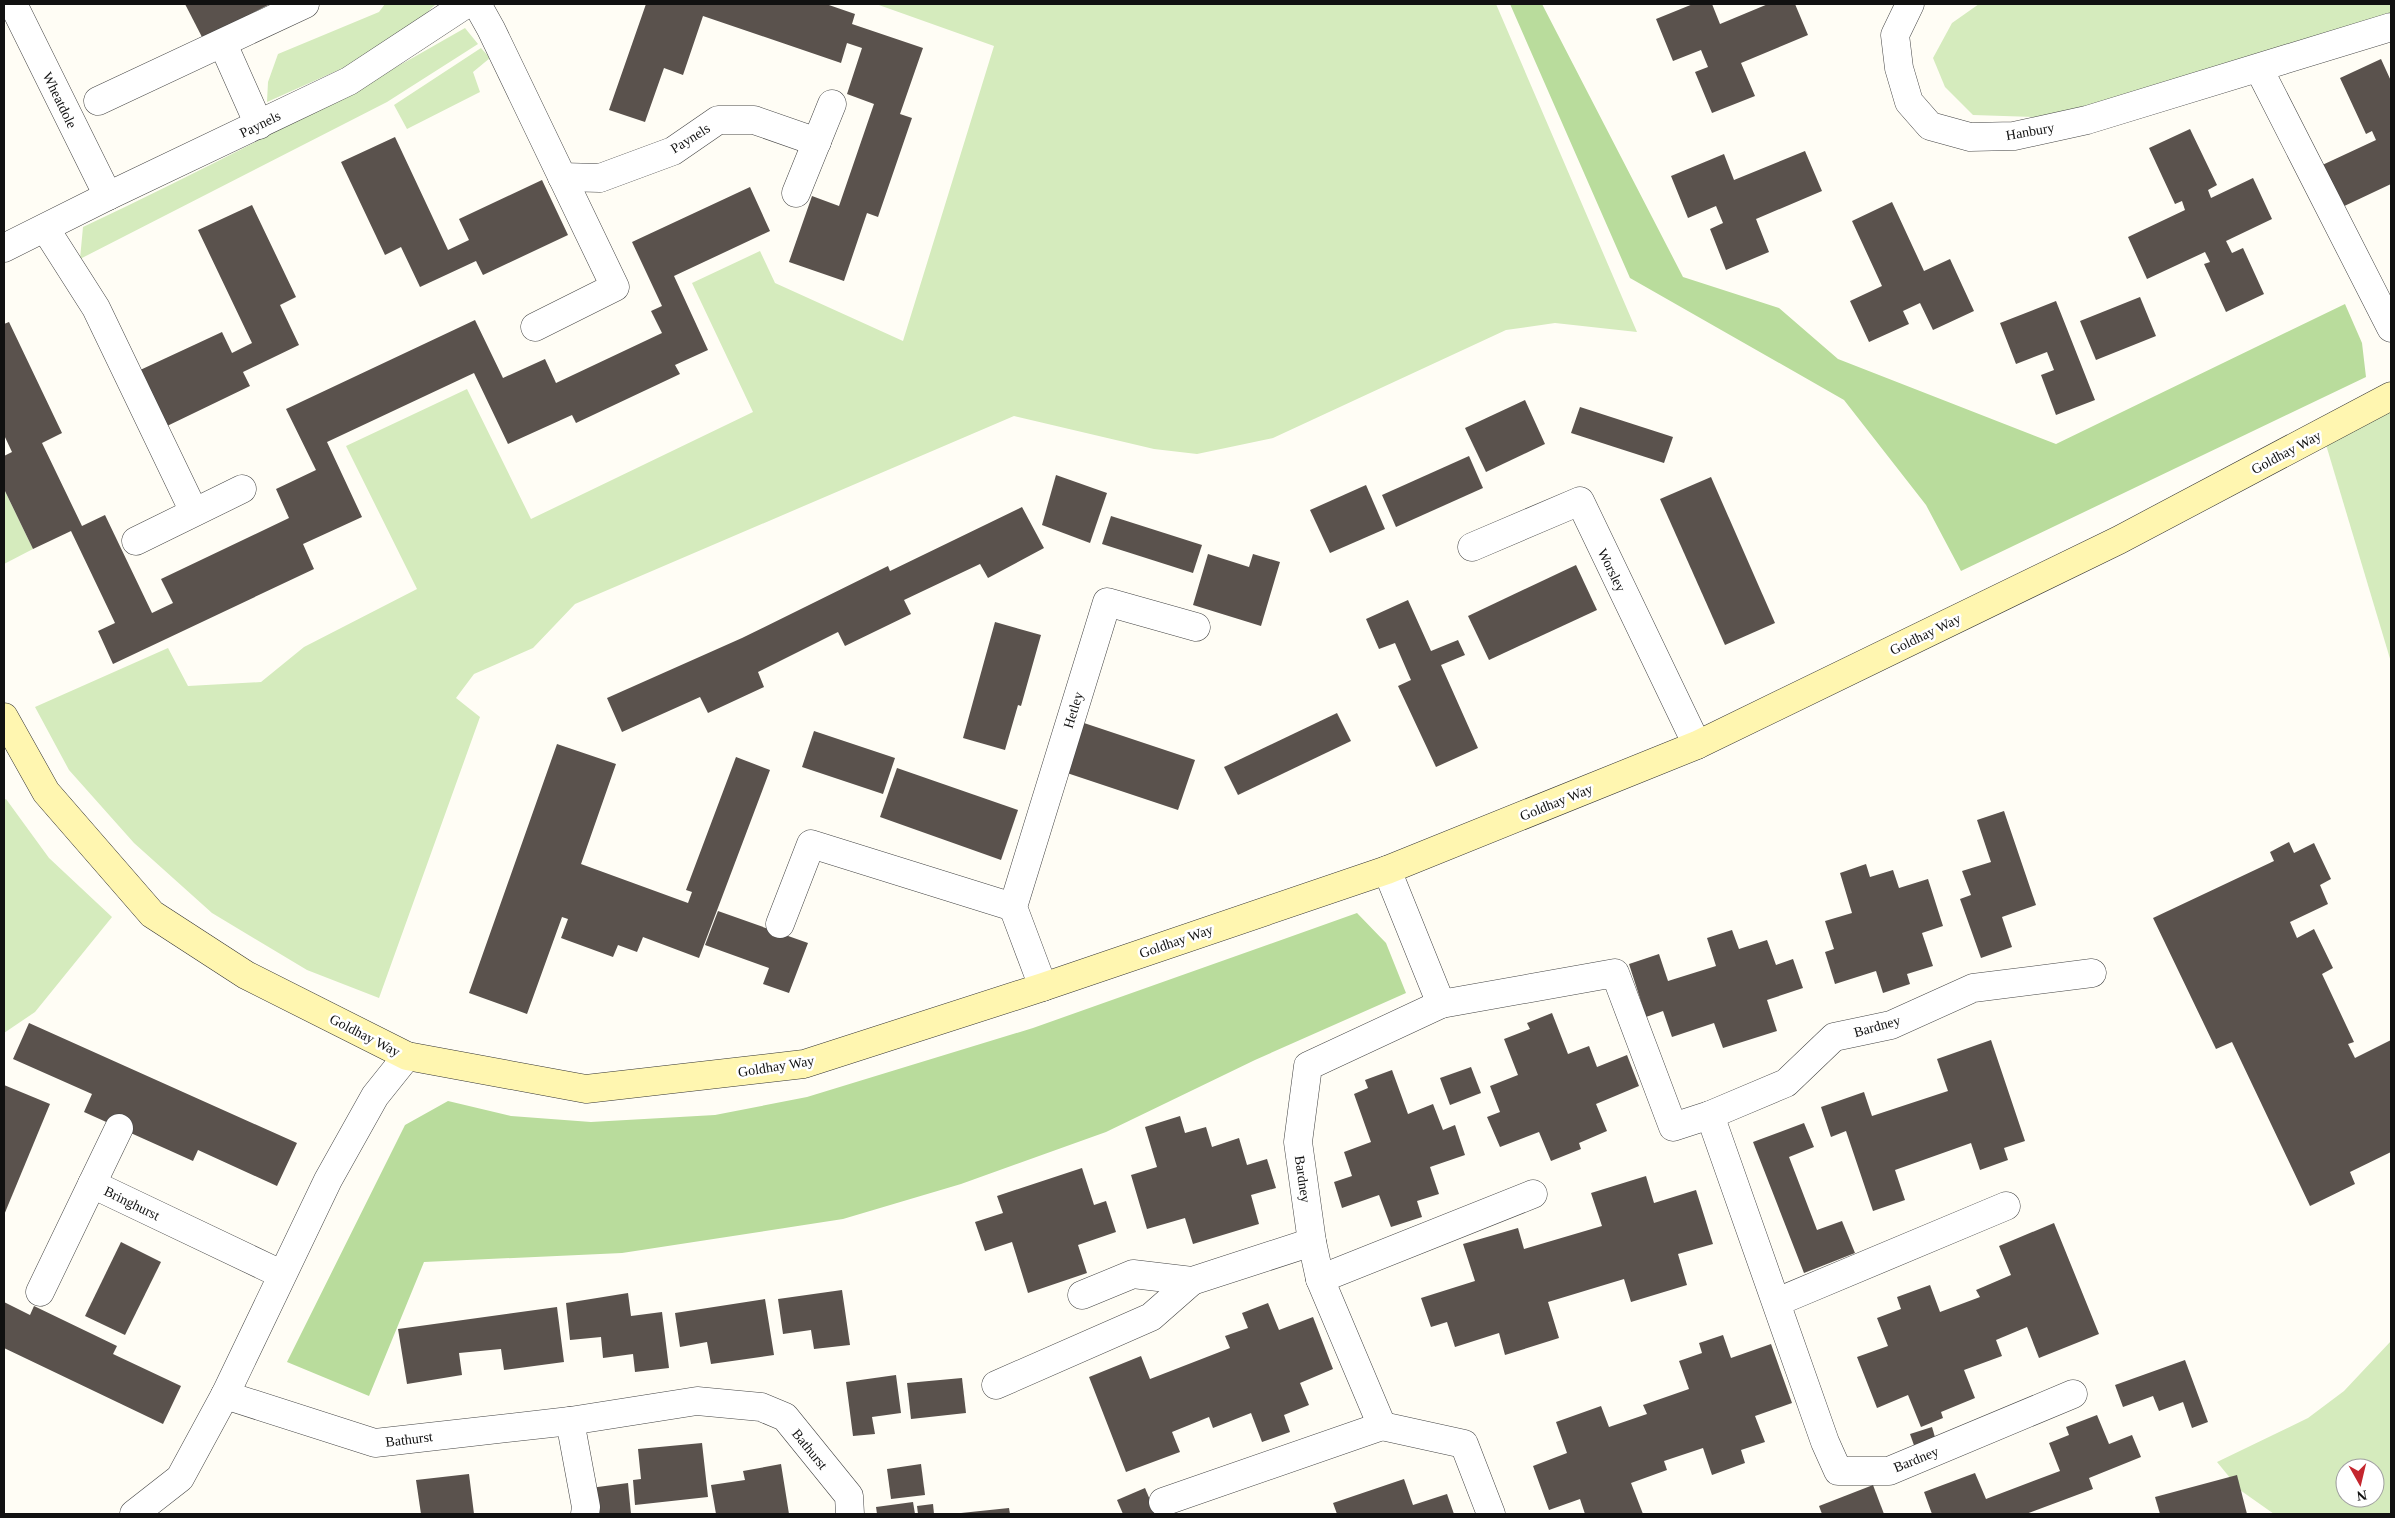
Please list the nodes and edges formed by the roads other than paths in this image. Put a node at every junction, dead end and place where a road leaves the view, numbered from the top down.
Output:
1 (12, 4) edge
2 (305, 4) edge
3 (466, 4) edge
4 (477, 4) edge
5 (1910, 4) edge
6 (2391, 27) edge
7 (222, 44) junction
8 (2259, 69) junction
9 (98, 101) dead end
10 (832, 104) dead end
11 (259, 125) junction
12 (817, 142) junction
13 (562, 177) junction
14 (796, 193) dead end
15 (108, 196) junction
16 (45, 228) junction
17 (4, 248) edge
18 (535, 327) dead end
19 (2391, 328) edge
20 (2391, 396) edge
21 (242, 489) dead end
22 (194, 512) junction
23 (136, 541) dead end
24 (1472, 547) dead end
25 (1196, 627) dead end
26 (4, 717) edge
27 (1697, 745) junction
28 (1387, 870) junction
29 (1013, 907) junction
30 (780, 924) dead end
31 (2092, 973) dead end
32 (1043, 986) junction
33 (1441, 1004) junction
34 (407, 1056) junction
35 (1710, 1115) junction
36 (118, 1128) dead end
37 (92, 1184) junction
38 (1533, 1194) dead end
39 (2006, 1206) dead end
40 (1312, 1242) junction
41 (281, 1274) junction
42 (1320, 1279) junction
43 (1192, 1281) junction
44 (40, 1292) dead end
45 (1082, 1295) dead end
46 (1777, 1302) junction
47 (996, 1385) dead end
48 (225, 1394) junction
49 (2073, 1394) dead end
50 (570, 1421) junction
51 (1382, 1426) junction
52 (1163, 1502) dead end
53 (134, 1514) edge
54 (586, 1514) edge
55 (850, 1514) edge
56 (1491, 1514) edge

1 - 15 street, Wheatdole
2 - 7 street
3 - 11 street, Paynels
4 - 13 street
5 - 8 street, Hanbury
6 - 8 street, Hanbury
7 - 9 street
7 - 11 street
8 - 19 street
10 - 12 street
11 - 15 street, Paynels
12 - 13 street, Paynels
12 - 14 street
13 - 18 street
15 - 16 street, Paynels
16 - 17 street, Paynels
16 - 22 street
20 - 27 street, Goldhay Way
21 - 22 street
22 - 23 street
24 - 27 street, Worsley
25 - 29 street, Hetley
26 - 34 street, Goldhay Way
27 - 28 street, Goldhay Way
28 - 32 street, Goldhay Way
28 - 33 street
29 - 30 street
29 - 32 street
31 - 35 street, Bardney
32 - 34 street, Goldhay Way
33 - 35 street, Bardney
33 - 40 street, Bardney
34 - 41 street
35 - 46 street, Bardney
36 - 37 street
37 - 41 street, Bringhurst
37 - 44 street, Bringhurst
38 - 42 street
39 - 46 street
40 - 42 street, Bardney
40 - 43 street
41 - 48 street
42 - 51 street, Bardney
43 - 45 street
43 - 47 street
46 - 49 street, Bardney
48 - 50 street, Bathurst
48 - 53 street
50 - 54 street
50 - 55 street, Bathurst
51 - 52 street
51 - 56 street

